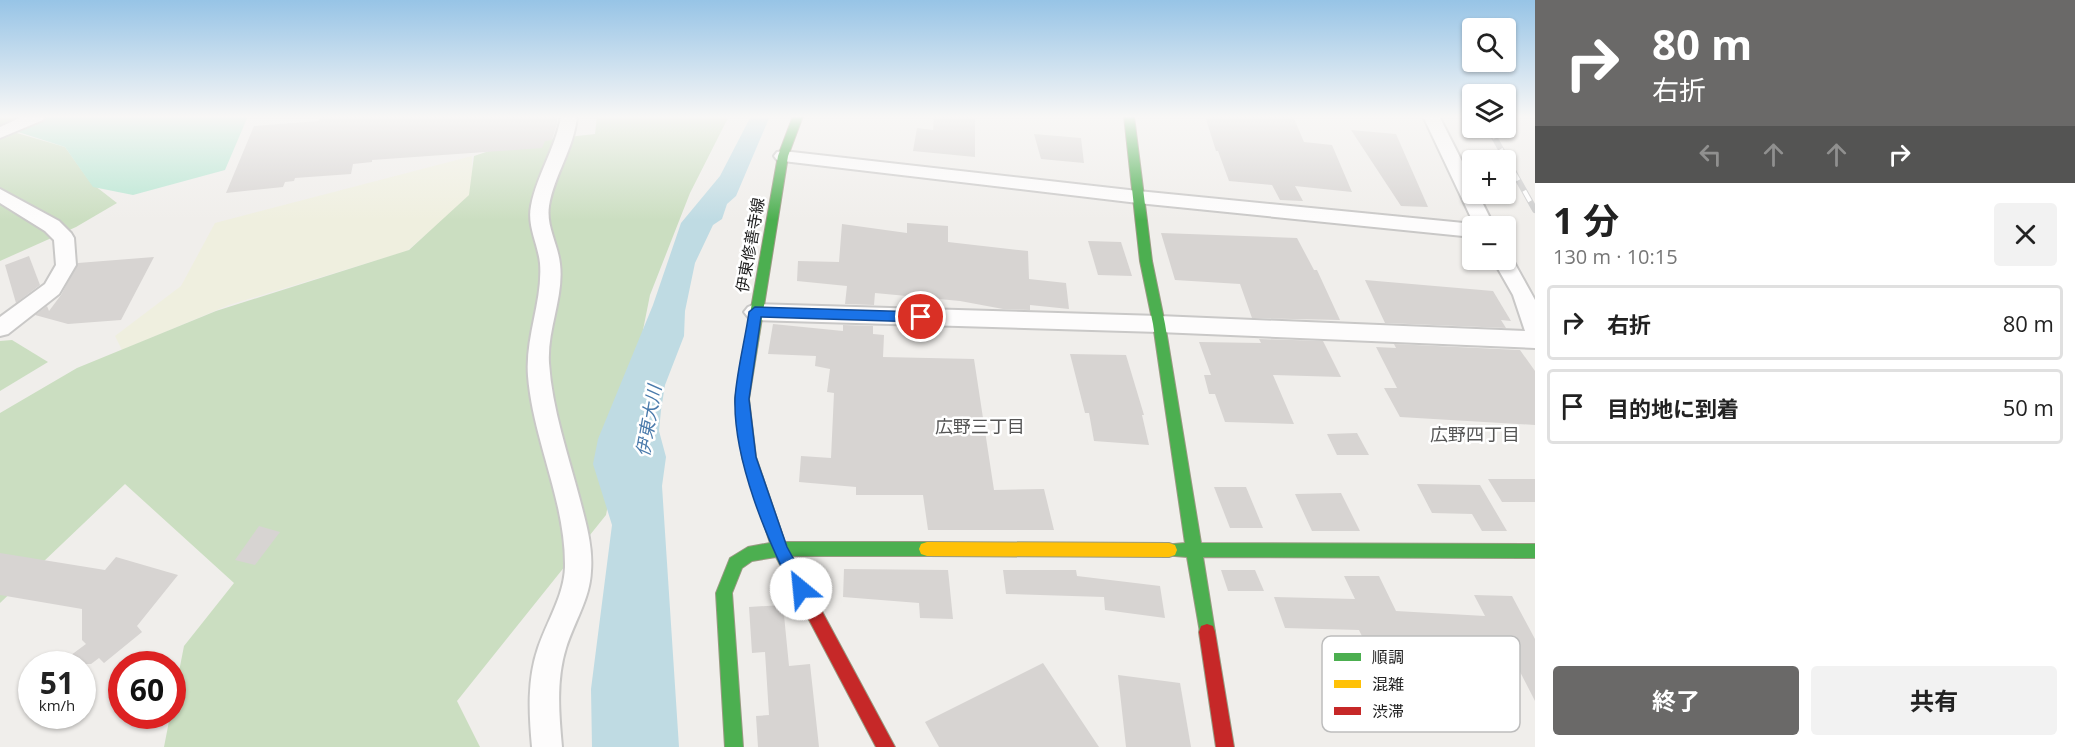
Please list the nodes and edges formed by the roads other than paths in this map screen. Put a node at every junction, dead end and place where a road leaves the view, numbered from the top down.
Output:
1 (563, 151) edge
2 (785, 151) edge
3 (1133, 151) edge
4 (1448, 151) edge
5 (783, 156) junction
6 (0, 195) edge
7 (1138, 198) junction
8 (1480, 216) edge
9 (1462, 229) edge
10 (1511, 270) edge
11 (1529, 292) edge
12 (755, 312) junction
13 (1159, 324) junction
14 (0, 328) edge
15 (1535, 330) edge
16 (1535, 340) edge
17 (1192, 548) junction
18 (780, 549) junction
19 (1535, 551) edge
20 (547, 747) edge
21 (734, 747) edge
22 (886, 747) edge
23 (1225, 747) edge

1 - 20 street
2 - 5 street, 伊東修善寺線
3 - 7 street
4 - 8 street
5 - 7 street
5 - 12 street, 伊東修善寺線
6 - 14 street
7 - 9 street
7 - 13 street
10 - 11 street
11 - 15 street
12 - 13 street
12 - 18 street, 伊東修善寺線
13 - 16 street
13 - 17 street
17 - 18 street
17 - 19 street
17 - 23 street
18 - 21 street
18 - 22 street, 伊東修善寺線

